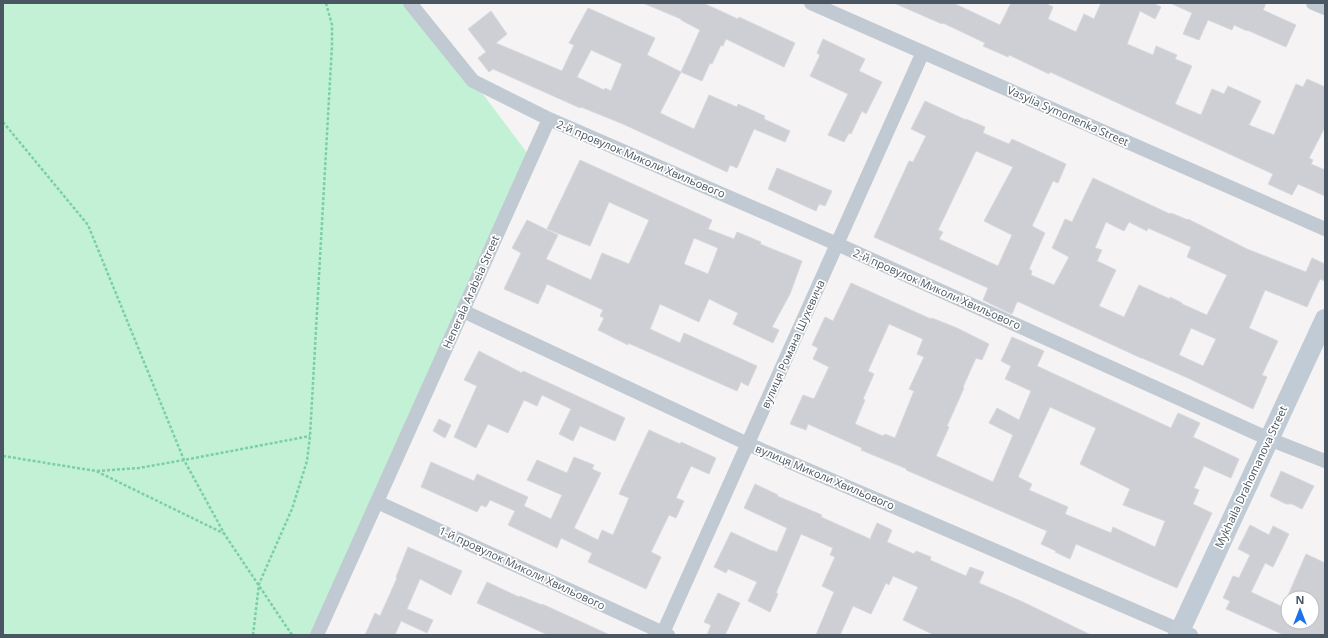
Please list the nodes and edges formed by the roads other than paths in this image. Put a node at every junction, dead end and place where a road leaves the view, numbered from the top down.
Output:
1 (410, 3) edge
2 (811, 3) edge
3 (1313, 3) edge
4 (1325, 8) edge
5 (923, 52) junction
6 (549, 119) junction
7 (1325, 229) edge
8 (837, 244) junction
9 (462, 311) junction
10 (1325, 318) edge
11 (1269, 439) junction
12 (748, 444) junction
13 (1325, 461) edge
14 (377, 502) junction
15 (1183, 633) edge
16 (664, 634) edge
17 (317, 635) edge

1 - 6 street
2 - 5 street, Vasylia Symonenka Street
3 - 4 street
5 - 7 street, Vasylia Symonenka Street
5 - 8 street, вулиця Романа Шухевича
6 - 8 street, 2-й провулок Миколи Хвильового
6 - 9 street, Henerala Arabeia Street
8 - 11 street, 2-й провулок Миколи Хвильового
8 - 12 street, вулиця Романа Шухевича
9 - 12 street, вулиця Миколи Хвильового
9 - 14 street, Henerala Arabeia Street
10 - 11 street, Mykhaila Drahomanova Street
11 - 13 street, 2-й провулок Миколи Хвильового
11 - 15 street, Mykhaila Drahomanova Street
12 - 15 street, вулиця Миколи Хвильового
12 - 16 street, вулиця Романа Шухевича
14 - 16 street, 1-й провулок Миколи Хвильового
14 - 17 street, Henerala Arabeia Street

